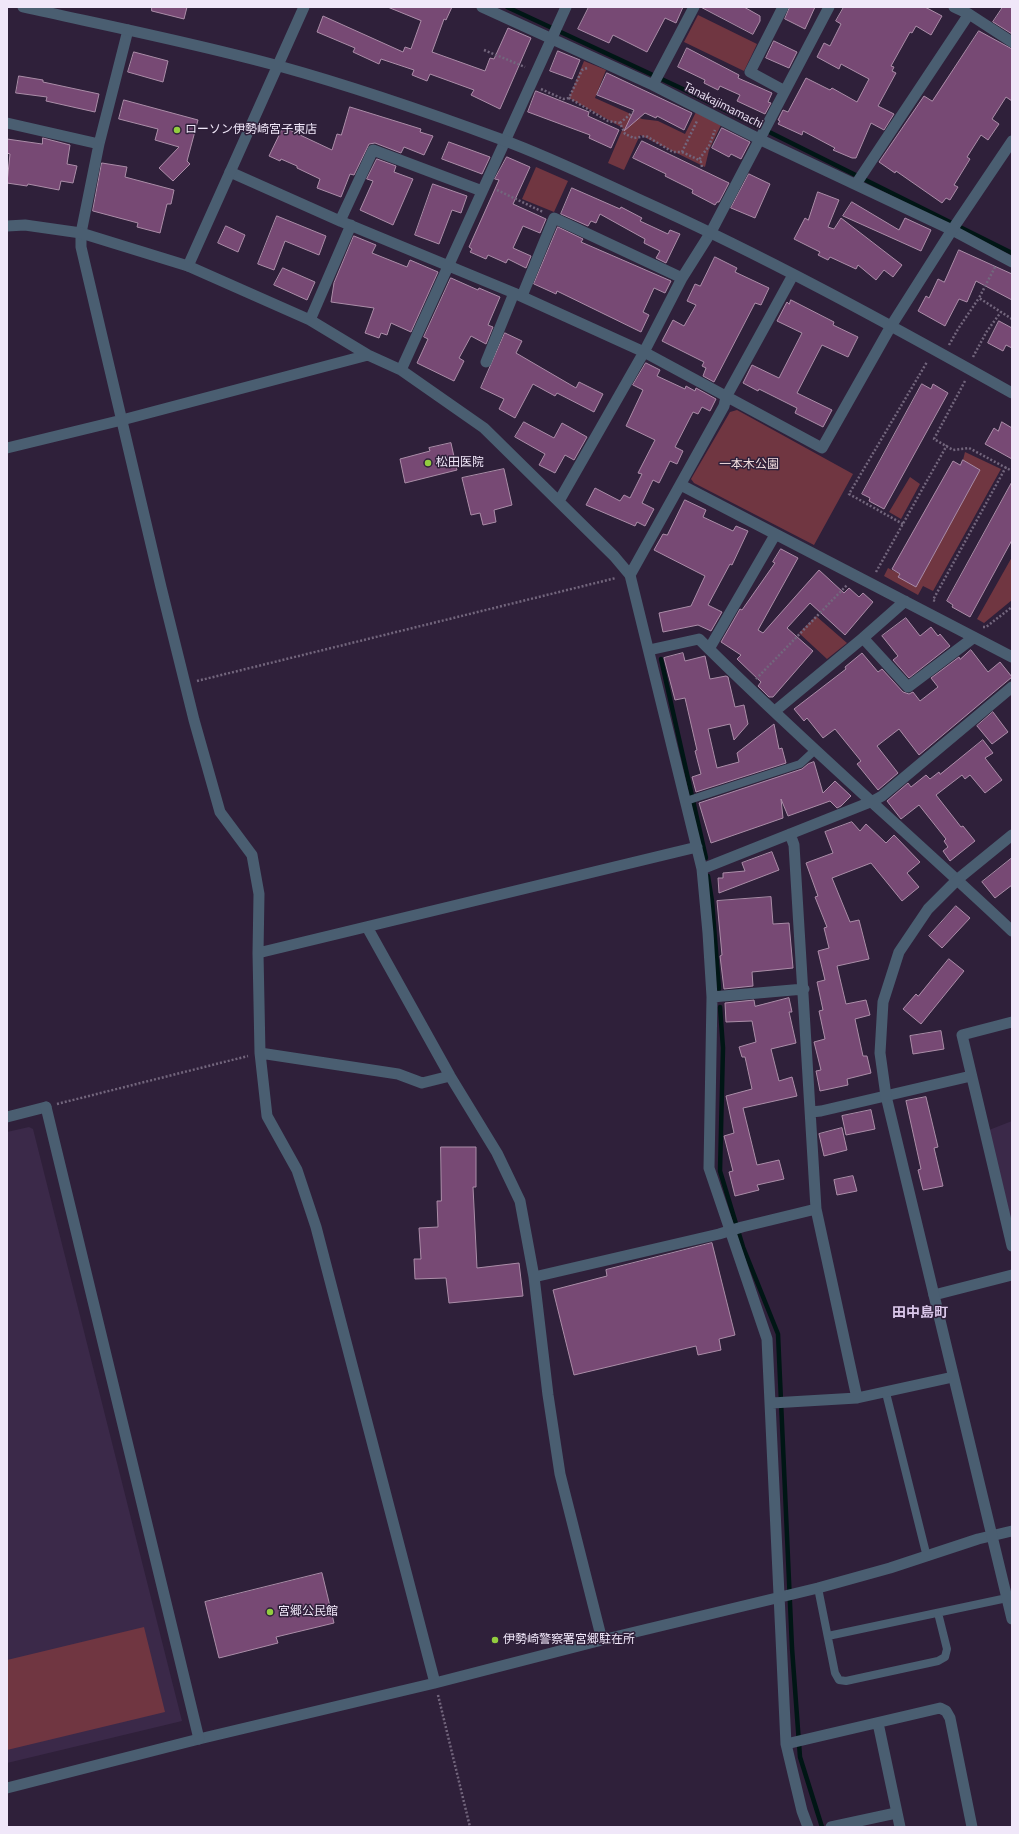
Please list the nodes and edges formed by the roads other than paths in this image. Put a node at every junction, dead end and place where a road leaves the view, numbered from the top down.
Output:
1 (23, 7) edge
2 (304, 7) edge
3 (482, 7) edge
4 (566, 7) edge
5 (694, 7) edge
6 (783, 7) edge
7 (829, 7) edge
8 (954, 7) edge
9 (969, 14) junction
10 (128, 30) junction
11 (552, 38) junction
12 (1012, 42) edge
13 (278, 66) junction
14 (653, 85) junction
15 (785, 91) junction
16 (7, 123) edge
17 (761, 140) junction
18 (506, 141) junction
19 (1012, 142) edge
20 (99, 144) junction
21 (230, 172) junction
22 (856, 184) junction
23 (484, 188) junction
24 (340, 221) junction
25 (351, 225) junction
26 (7, 226) edge
27 (952, 230) junction
28 (711, 232) junction
29 (81, 233) junction
30 (1012, 262) edge
31 (448, 264) junction
32 (188, 266) junction
33 (793, 275) junction
34 (682, 278) junction
35 (518, 294) junction
36 (310, 320) junction
37 (891, 326) junction
38 (644, 352) junction
39 (368, 355) junction
40 (486, 362) dead end
41 (400, 370) junction
42 (1012, 393) edge
43 (726, 397) junction
44 (122, 420) junction
45 (7, 448) edge
46 (681, 485) junction
47 (559, 501) junction
48 (775, 535) junction
49 (630, 574) junction
50 (905, 601) junction
51 (863, 638) junction
52 (973, 638) junction
53 (709, 649) junction
54 (649, 650) junction
55 (1012, 658) edge
56 (1012, 687) edge
57 (775, 711) junction
58 (814, 751) junction
59 (873, 801) junction
60 (686, 802) junction
61 (790, 834) junction
62 (1012, 835) edge
63 (697, 847) junction
64 (702, 869) junction
65 (958, 879) junction
66 (367, 927) junction
67 (1012, 931) edge
68 (258, 953) junction
69 (804, 989) junction
70 (712, 997) junction
71 (1012, 1022) edge
72 (260, 1054) junction
73 (450, 1076) junction
74 (971, 1076) junction
75 (886, 1096) junction
76 (811, 1112) junction
77 (7, 1117) edge
78 (816, 1209) junction
79 (729, 1230) junction
80 (1012, 1246) edge
81 (1012, 1275) edge
82 (534, 1277) junction
83 (934, 1295) junction
84 (953, 1377) junction
85 (886, 1393) junction
86 (857, 1398) junction
87 (772, 1403) junction
88 (1012, 1531) edge
89 (992, 1536) junction
90 (927, 1557) junction
91 (818, 1588) junction
92 (780, 1597) junction
93 (1007, 1598) junction
94 (938, 1613) junction
95 (1012, 1620) edge
96 (828, 1636) junction
97 (602, 1640) junction
98 (435, 1683) junction
99 (878, 1723) junction
100 (199, 1739) junction
101 (786, 1744) junction
102 (7, 1788) edge
103 (896, 1813) junction
104 (808, 1827) edge
105 (831, 1827) edge
106 (900, 1827) edge
107 (972, 1827) edge

1 - 10 street
2 - 13 street
3 - 11 street, Tanakajimamachi
4 - 11 street
5 - 14 street
6 - 15 street
7 - 15 street
8 - 9 street
9 - 12 street
9 - 22 street
10 - 13 street
10 - 20 street
11 - 14 street, Tanakajimamachi
11 - 18 street
13 - 18 street
13 - 21 street
14 - 17 street, Tanakajimamachi
15 - 17 street
16 - 20 street
17 - 22 street, Tanakajimamachi
17 - 28 street
18 - 23 street
18 - 28 street
19 - 27 street
20 - 29 street
21 - 24 street
21 - 32 street
22 - 27 street, Tanakajimamachi
23 - 24 street
23 - 31 street
24 - 25 street
25 - 31 street
25 - 36 street
26 - 29 street
27 - 30 street, Tanakajimamachi
27 - 37 street
28 - 33 street
28 - 34 street
29 - 32 street
29 - 44 street
31 - 35 street
31 - 41 street
32 - 36 street
33 - 37 street
33 - 43 street
34 - 35 street
34 - 38 street
35 - 38 street
35 - 40 street
36 - 39 street
37 - 42 street
37 - 43 street
38 - 43 street
38 - 47 street
39 - 41 street
39 - 44 street
41 - 47 street
43 - 46 street
44 - 45 street
44 - 68 street
46 - 48 street
46 - 49 street
47 - 49 street
48 - 50 street
48 - 53 street
49 - 54 street
50 - 51 street
50 - 52 street
51 - 52 street
51 - 57 street
52 - 55 street
53 - 54 street
53 - 57 street
54 - 60 street
56 - 59 street
57 - 58 street
58 - 59 street
58 - 60 lane
59 - 61 street
59 - 65 street
60 - 63 street
61 - 64 street
61 - 69 street
62 - 65 street
63 - 64 street
63 - 66 street
64 - 70 street
65 - 67 street
65 - 75 street
66 - 68 street
66 - 73 street
68 - 72 street
69 - 70 street
69 - 76 street
70 - 79 street
71 - 74 street
72 - 73 street
72 - 98 street
73 - 82 street
74 - 75 street
74 - 80 street
75 - 76 street
75 - 83 street
76 - 78 street
77 - 100 street
78 - 79 street
78 - 86 street
79 - 82 street
79 - 87 street
81 - 83 street
82 - 97 street
83 - 84 street
84 - 85 street
84 - 89 street
85 - 86 street
85 - 90 lane
86 - 87 street
87 - 92 street
88 - 89 street
89 - 90 street
89 - 93 street
90 - 91 street
91 - 92 street
91 - 96 lane
92 - 97 street
92 - 101 street
93 - 94 lane
93 - 95 street
94 - 96 lane
94 - 96 lane
97 - 98 street
98 - 100 street
99 - 101 street
99 - 103 street
99 - 107 street
100 - 102 street
101 - 104 street
103 - 105 street
103 - 106 street

